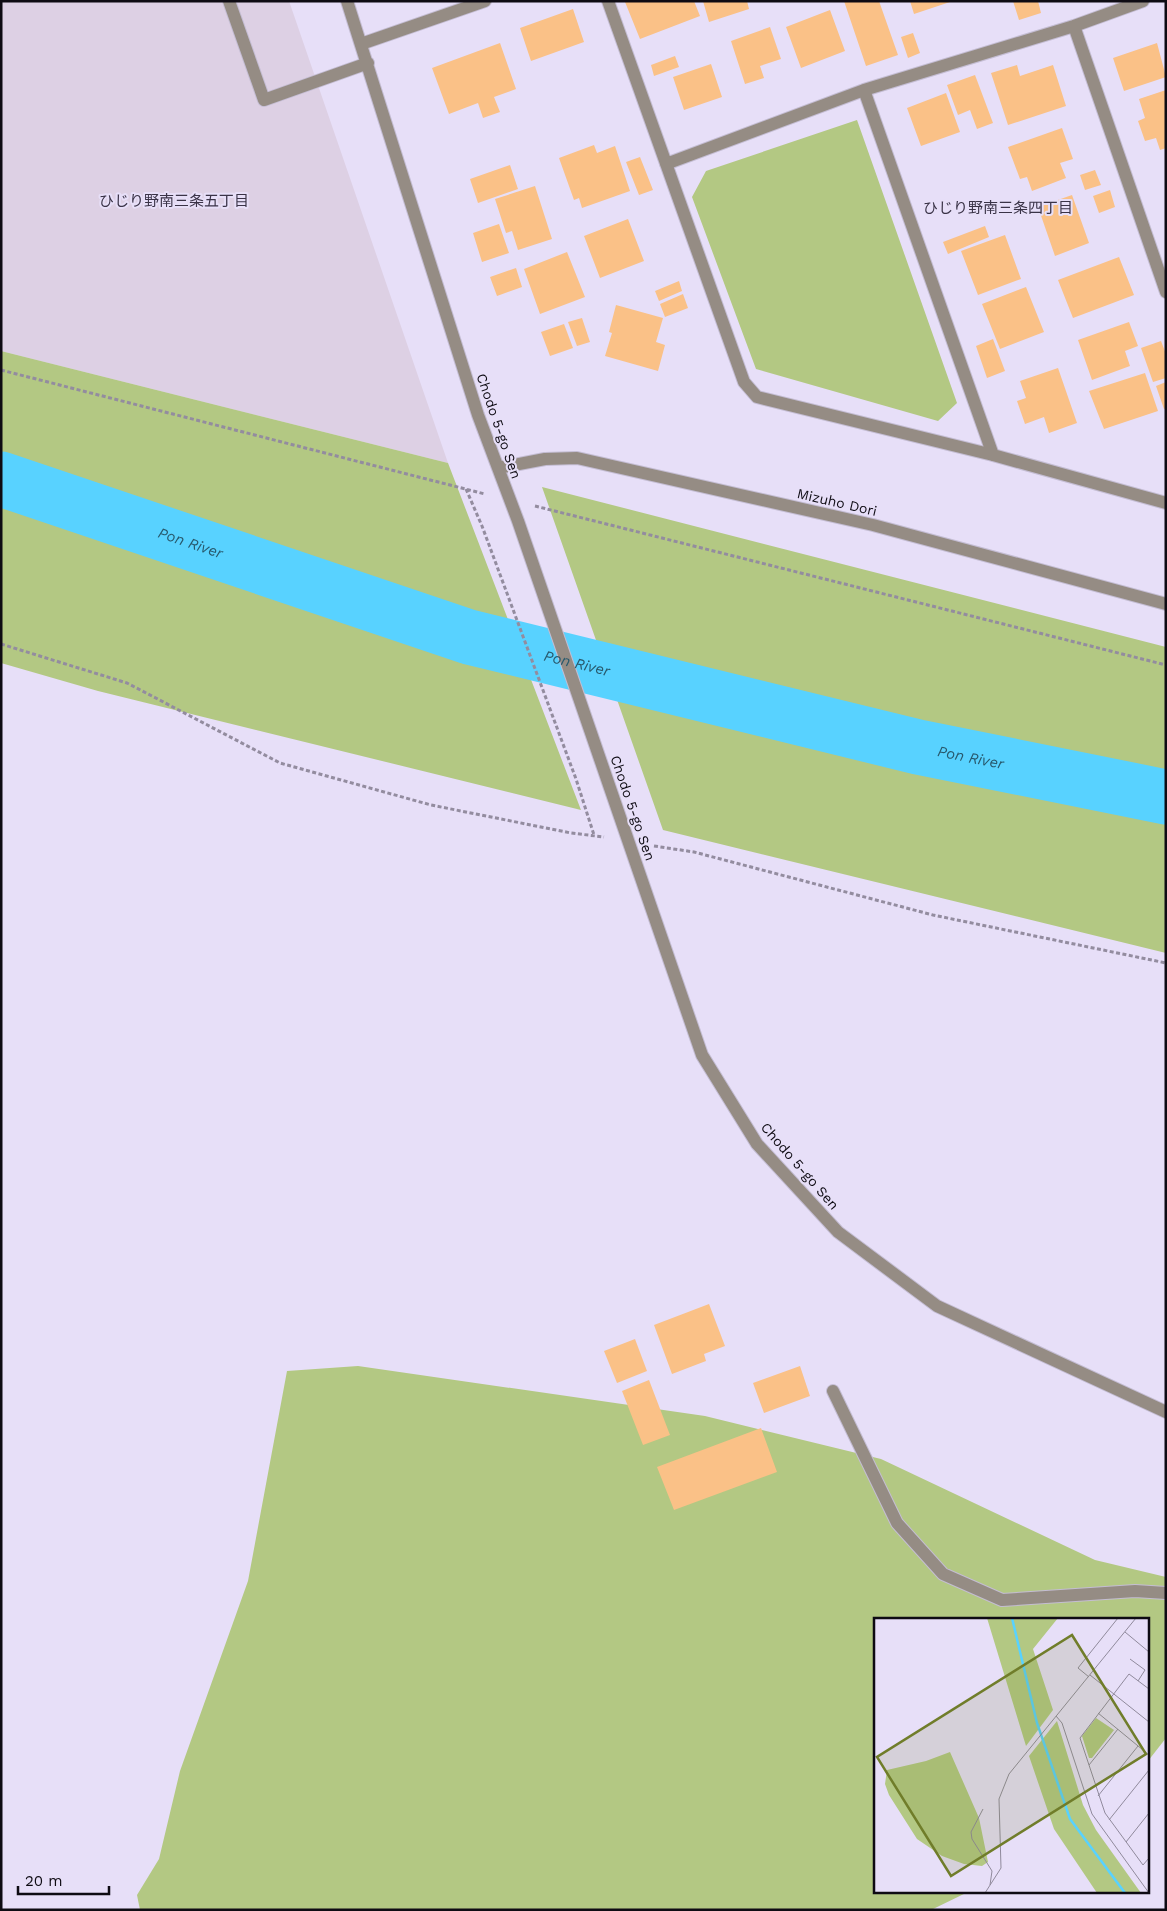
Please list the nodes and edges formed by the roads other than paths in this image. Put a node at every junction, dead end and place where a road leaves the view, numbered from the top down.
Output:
1 (229, 1) edge
2 (347, 1) edge
3 (485, 1) edge
4 (608, 1) edge
5 (1143, 1) edge
6 (1074, 26) junction
7 (361, 44) junction
8 (368, 63) junction
9 (864, 90) junction
10 (666, 164) junction
11 (1166, 292) edge
12 (994, 455) junction
13 (498, 468) junction
14 (1166, 503) edge
15 (1166, 604) edge
16 (833, 1391) dead end
17 (1166, 1412) edge
18 (1166, 1593) edge

1 - 8 street
2 - 7 street, Chodo 5-go Sen
3 - 7 street
4 - 10 street
5 - 6 street
6 - 9 street
6 - 11 street
7 - 8 street, Chodo 5-go Sen
8 - 13 street, Chodo 5-go Sen
9 - 10 street
9 - 12 street
10 - 12 street
12 - 14 street
13 - 15 street, Mizuho Dori
13 - 17 street, Chodo 5-go Sen
16 - 18 street

